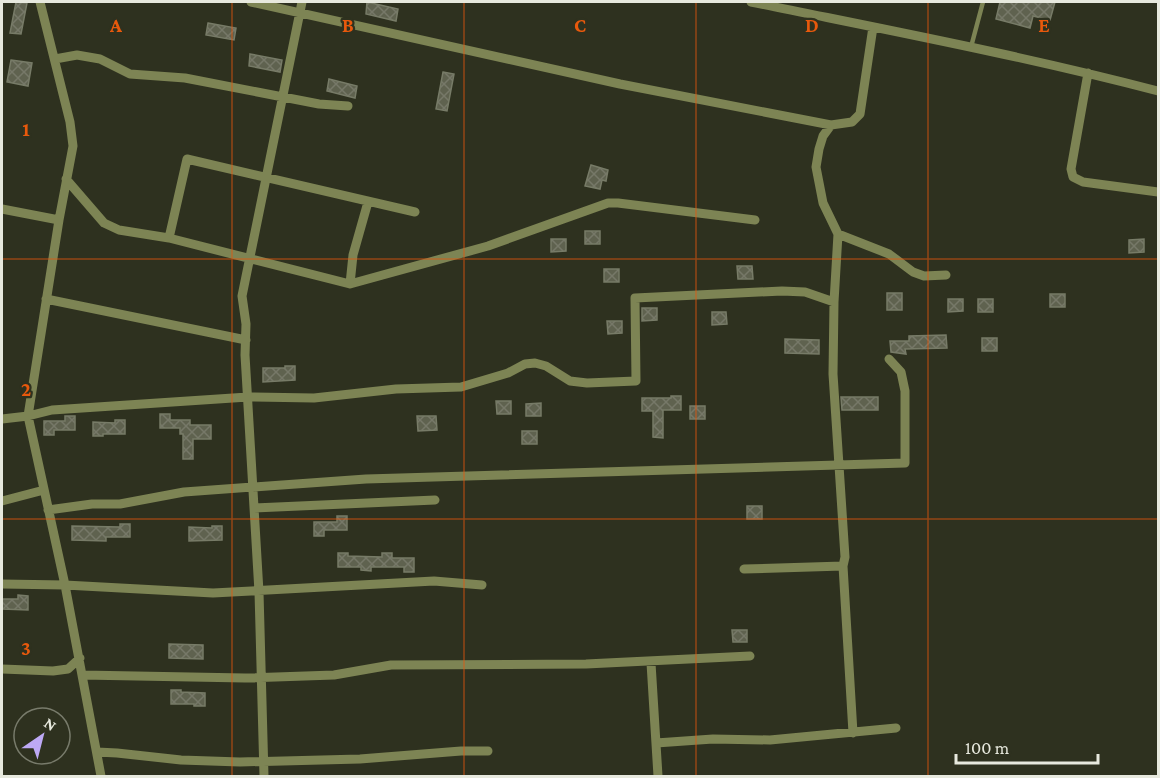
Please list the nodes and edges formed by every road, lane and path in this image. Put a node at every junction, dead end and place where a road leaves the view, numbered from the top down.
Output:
1 (40, 2) edge
2 (250, 2) edge
3 (302, 2) edge
4 (751, 2) edge
5 (983, 2) edge
6 (873, 27) junction
7 (971, 47) junction
8 (55, 58) junction
9 (1088, 73) junction
10 (1158, 91) edge
11 (282, 97) junction
12 (348, 106) dead end
13 (831, 125) junction
14 (265, 178) junction
15 (66, 179) junction
16 (1158, 192) edge
17 (368, 202) junction
18 (2, 208) edge
19 (415, 212) dead end
20 (59, 219) junction
21 (755, 220) dead end
22 (838, 234) junction
23 (169, 238) junction
24 (249, 259) junction
25 (946, 275) dead end
26 (350, 284) junction
27 (46, 298) junction
28 (834, 302) junction
29 (246, 340) junction
30 (889, 359) dead end
31 (248, 397) junction
32 (27, 416) junction
33 (2, 419) edge
34 (839, 466) junction
35 (253, 488) junction
36 (44, 490) junction
37 (435, 500) dead end
38 (2, 501) edge
39 (254, 508) junction
40 (48, 510) junction
41 (843, 566) junction
42 (744, 569) dead end
43 (2, 584) edge
44 (65, 585) junction
45 (482, 585) dead end
46 (259, 592) junction
47 (750, 656) dead end
48 (80, 658) junction
49 (651, 663) junction
50 (2, 669) edge
51 (82, 675) junction
52 (261, 676) junction
53 (896, 728) dead end
54 (853, 733) junction
55 (656, 743) junction
56 (488, 751) dead end
57 (97, 752) junction
58 (263, 760) junction
59 (101, 777) edge
60 (264, 777) edge
61 (658, 777) edge

1 - 8 street
2 - 13 street
3 - 11 street
4 - 6 street
5 - 7 lane
6 - 7 street
6 - 13 street
7 - 9 street
8 - 11 street
8 - 15 street
9 - 10 street
9 - 16 street
11 - 12 street
11 - 14 street
13 - 22 street
14 - 17 street
14 - 23 street
14 - 24 street
15 - 20 street
15 - 23 street
17 - 19 street
17 - 26 street
18 - 20 street
20 - 27 street
21 - 26 street
22 - 25 street
22 - 28 street
23 - 24 street
24 - 26 street
24 - 29 street
27 - 29 street
27 - 32 street
28 - 31 street
28 - 34 street
29 - 31 street
30 - 34 street
31 - 32 street
31 - 35 street
32 - 33 street
32 - 36 street
34 - 35 street
34 - 41 street
35 - 39 street
35 - 40 street
36 - 38 street
36 - 40 street
37 - 39 street
39 - 46 street
40 - 44 street
41 - 42 street
41 - 54 street
43 - 44 street
44 - 46 street
44 - 48 street
45 - 46 street
46 - 52 street
47 - 49 street
48 - 50 street
48 - 51 street
49 - 52 street
49 - 55 street
51 - 52 street
51 - 57 street
52 - 58 street
53 - 54 street
54 - 55 street
55 - 61 street
56 - 58 street
57 - 58 street
57 - 59 street
58 - 60 street

